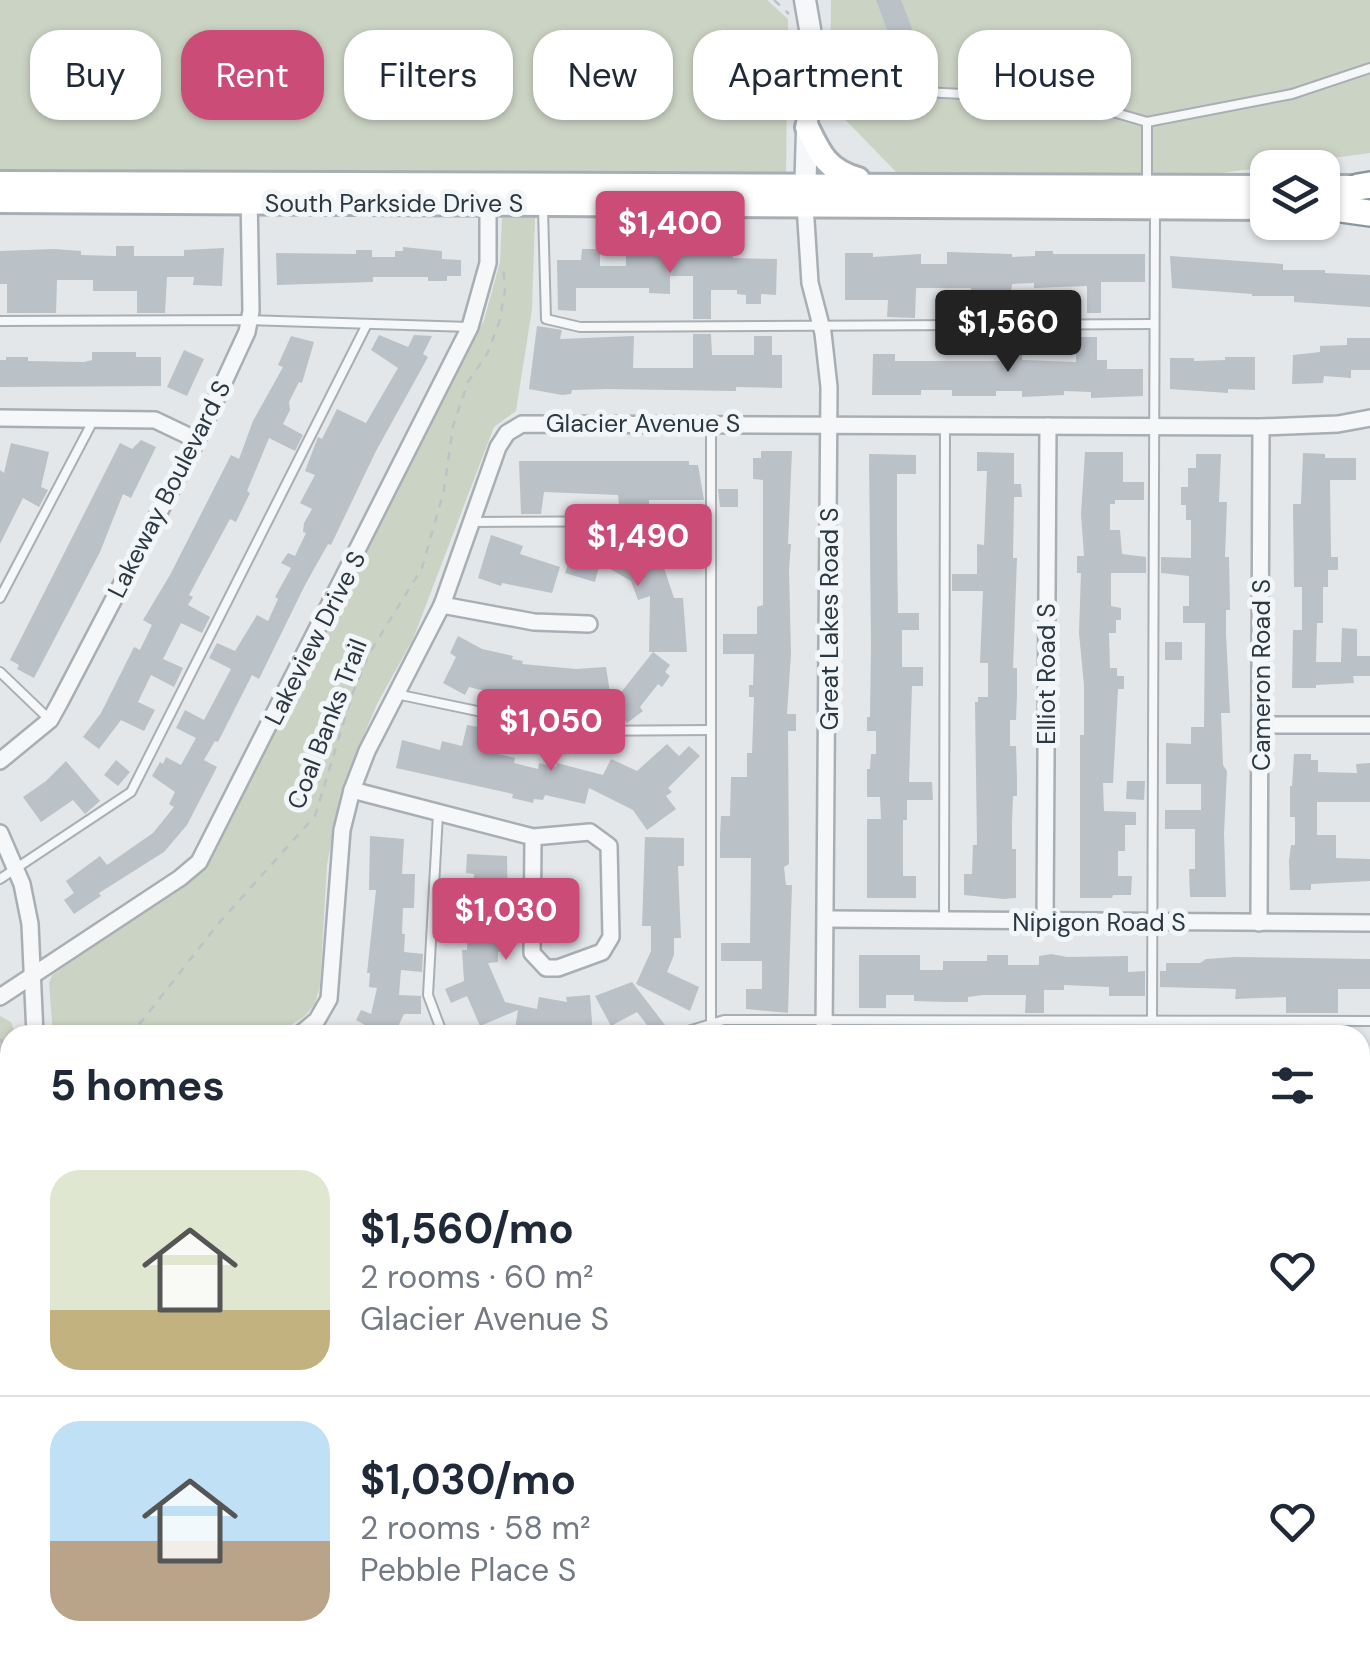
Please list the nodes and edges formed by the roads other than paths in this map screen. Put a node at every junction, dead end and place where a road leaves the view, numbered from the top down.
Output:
1 (804, 0) edge
2 (1370, 68) edge
3 (938, 92) edge
4 (1147, 122) junction
5 (807, 127) junction
6 (0, 182) edge
7 (880, 185) junction
8 (1250, 189) edge
9 (249, 193) junction
10 (488, 194) junction
11 (805, 194) junction
12 (1368, 196) edge
13 (1151, 197) junction
14 (1340, 199) edge
15 (0, 202) edge
16 (542, 204) junction
17 (1250, 206) edge
18 (0, 320) edge
19 (249, 320) junction
20 (367, 324) junction
21 (1154, 324) junction
22 (821, 326) junction
23 (470, 327) junction
24 (0, 418) edge
25 (1370, 418) edge
26 (94, 419) junction
27 (711, 423) junction
28 (829, 424) junction
29 (945, 424) junction
30 (1048, 426) junction
31 (1156, 426) junction
32 (1261, 427) junction
33 (197, 440) junction
34 (711, 521) junction
35 (471, 522) junction
36 (0, 598) edge
37 (442, 605) junction
38 (589, 624) dead end
39 (0, 672) edge
40 (396, 694) junction
41 (50, 720) junction
42 (1262, 725) junction
43 (1370, 725) edge
44 (711, 730) junction
45 (0, 761) edge
46 (352, 790) junction
47 (438, 814) junction
48 (0, 832) edge
49 (533, 838) junction
50 (16, 868) junction
51 (0, 879) edge
52 (828, 919) junction
53 (944, 921) junction
54 (1044, 923) junction
55 (1152, 923) junction
56 (1259, 923) junction
57 (1370, 923) edge
58 (34, 974) junction
59 (0, 997) edge
60 (1152, 1020) junction
61 (1370, 1022) edge
62 (711, 1024) junction
63 (36, 1025) edge
64 (311, 1025) edge
65 (439, 1025) edge
66 (708, 1025) edge
67 (795, 1025) edge
68 (824, 1025) edge
69 (918, 1025) edge

1 - 5 street
2 - 4 lane
3 - 4 lane
4 - 13 lane
5 - 7 main road
5 - 11 street
6 - 9 main road, South Parkside Drive S
7 - 11 main road, South Parkside Drive S
7 - 13 main road, South Parkside Drive S
8 - 13 main road, South Parkside Drive S
9 - 10 main road, South Parkside Drive S
9 - 15 main road, South Parkside Drive S
9 - 19 street, Lakeway Boulevard S
10 - 11 main road, South Parkside Drive S
10 - 16 main road, South Parkside Drive S
10 - 23 street, Lakeview Drive S
11 - 13 main road, South Parkside Drive S
11 - 16 main road, South Parkside Drive S
11 - 22 street, Great Lakes Road S
12 - 14 highway
13 - 17 main road, South Parkside Drive S
13 - 21 lane
16 - 22 lane
18 - 19 lane
19 - 20 lane
19 - 33 street, Lakeway Boulevard S
20 - 23 lane
20 - 50 lane
21 - 22 lane
21 - 31 lane
22 - 28 street, Great Lakes Road S
23 - 58 street, Lakeview Drive S
24 - 26 street
25 - 32 street, Glacier Avenue S
26 - 33 street
26 - 36 lane
27 - 28 street, Glacier Avenue S
27 - 34 lane
27 - 35 street, Glacier Avenue S
28 - 29 street, Glacier Avenue S
28 - 52 street, Great Lakes Road S
29 - 30 street, Glacier Avenue S
29 - 53 lane
30 - 31 street, Glacier Avenue S
30 - 54 street, Elliot Road S
31 - 32 street, Glacier Avenue S
31 - 55 lane
32 - 42 street, Cameron Road S
33 - 41 street, Lakeway Boulevard S
34 - 35 lane
34 - 44 lane
35 - 37 street, Glacier Avenue S
37 - 38 street
37 - 40 street, Glacier Avenue S
39 - 41 lane
40 - 44 lane
40 - 46 street, Glacier Avenue S
41 - 45 street, Lakeway Boulevard S
42 - 43 street
42 - 56 street, Cameron Road S
44 - 62 lane
46 - 47 street
46 - 64 street, Glacier Avenue S
47 - 49 street
47 - 65 lane
48 - 50 street
49 - 49 street
50 - 51 lane
50 - 58 street
52 - 53 street, Nipigon Road S
52 - 68 street, Great Lakes Road S
53 - 54 street, Nipigon Road S
54 - 55 street, Nipigon Road S
55 - 56 street, Nipigon Road S
55 - 60 lane
56 - 57 street, Nipigon Road S
58 - 59 street, Lakeview Drive S
58 - 63 street
60 - 61 lane
60 - 69 lane
62 - 66 lane
62 - 67 lane

